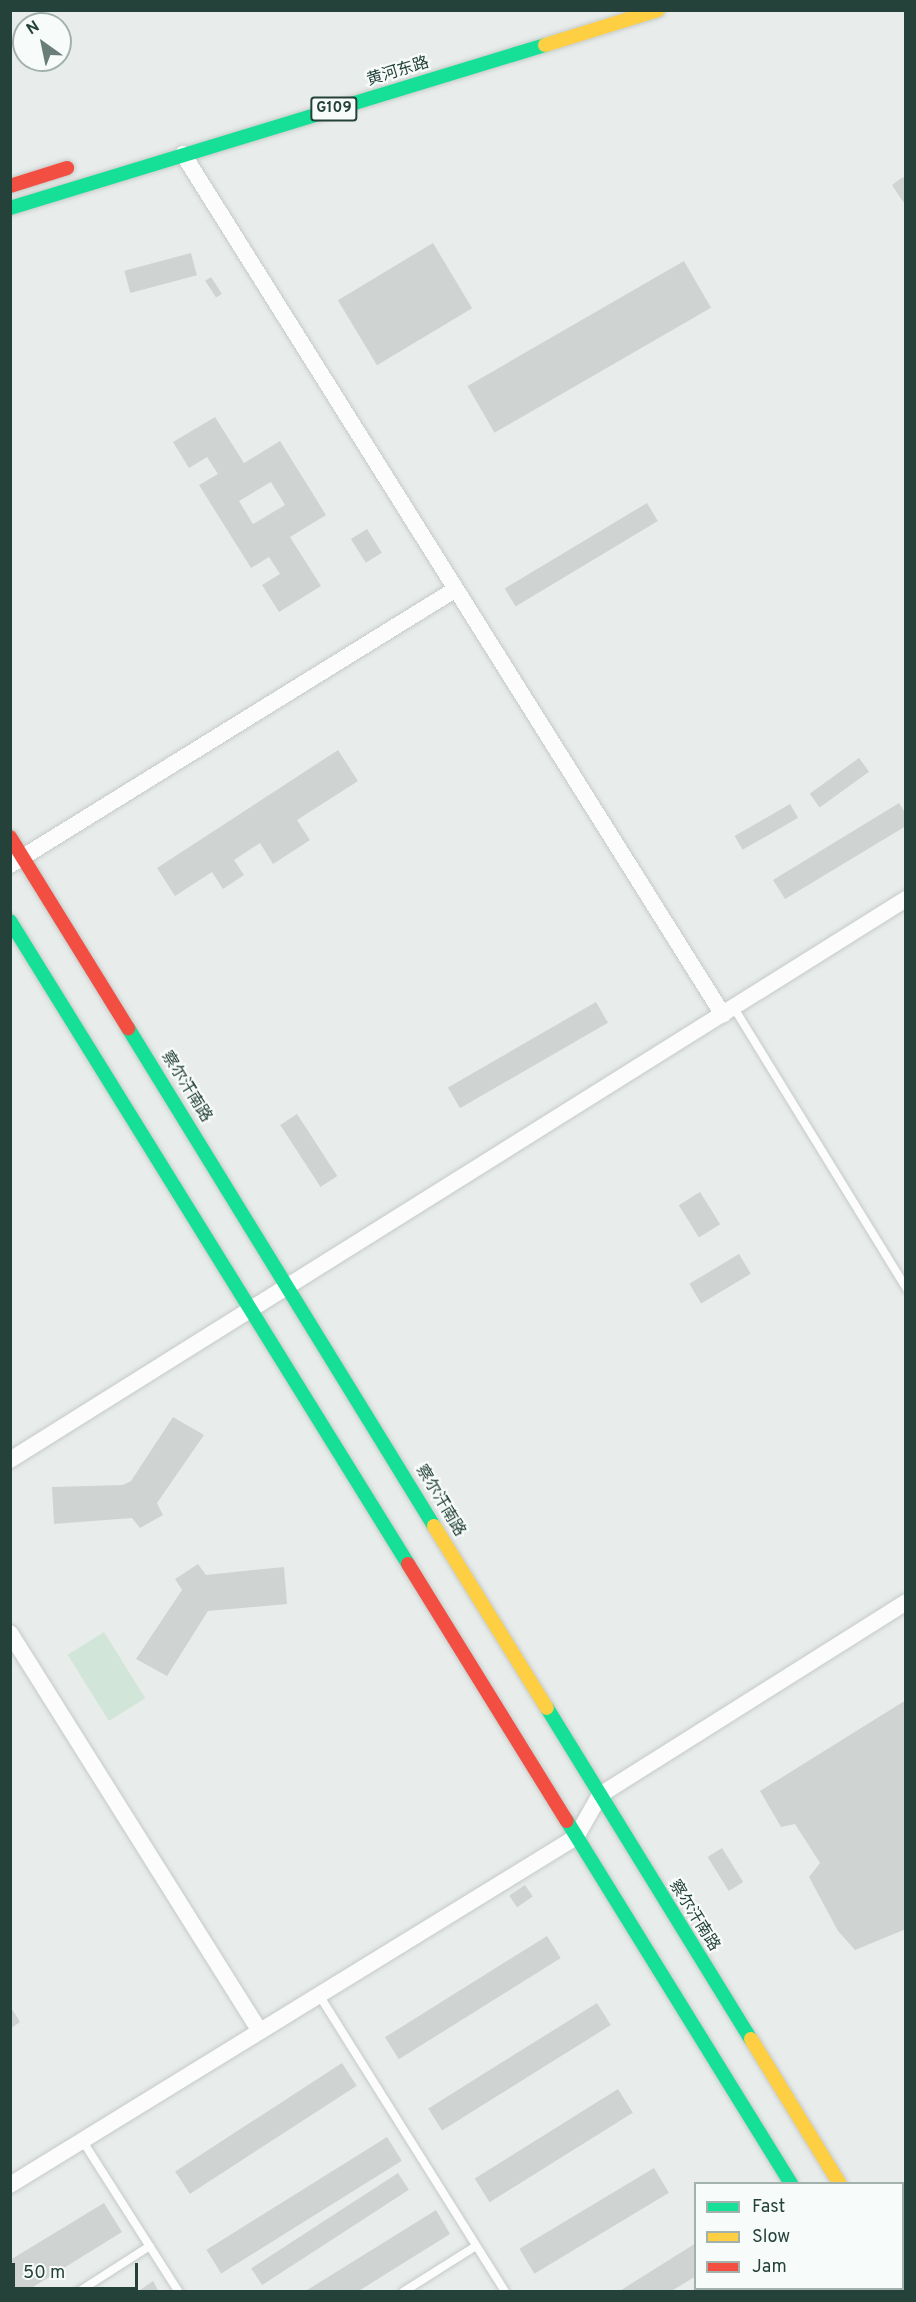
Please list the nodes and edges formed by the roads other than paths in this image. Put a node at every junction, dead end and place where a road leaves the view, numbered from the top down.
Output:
1 (658, 10) edge
2 (183, 154) junction
3 (78, 165) dead end
4 (10, 186) edge
5 (10, 208) edge
6 (456, 589) junction
7 (10, 837) edge
8 (17, 861) edge
9 (906, 899) edge
10 (10, 921) edge
11 (729, 1011) junction
12 (290, 1285) junction
13 (906, 1288) edge
14 (252, 1309) junction
15 (10, 1460) edge
16 (906, 1602) edge
17 (10, 1633) edge
18 (600, 1795) junction
19 (576, 1837) junction
20 (318, 1994) junction
21 (258, 2029) junction
22 (82, 2140) junction
23 (790, 2182) edge
24 (839, 2182) edge
25 (10, 2185) edge
26 (150, 2246) junction
27 (476, 2246) junction
28 (78, 2292) edge
29 (179, 2292) edge
30 (403, 2292) edge
31 (505, 2292) edge

1 - 2 main road, 黄河东路 / G109
2 - 5 main road, 黄河东路 / G109
2 - 6 street
3 - 4 main road
6 - 8 street
6 - 11 street
7 - 8 main road, 察尔汗南路
8 - 12 main road, 察尔汗南路
9 - 11 street
10 - 14 main road
11 - 12 street
11 - 13 lane
12 - 14 street
12 - 18 main road, 察尔汗南路
14 - 15 street
14 - 19 main road
16 - 18 street
17 - 21 street
18 - 19 street
18 - 24 main road, 察尔汗南路
19 - 20 street
19 - 23 main road
20 - 21 street
20 - 27 lane
21 - 22 street
22 - 25 street
22 - 26 lane
26 - 28 lane
26 - 29 lane
27 - 30 lane
27 - 31 lane

